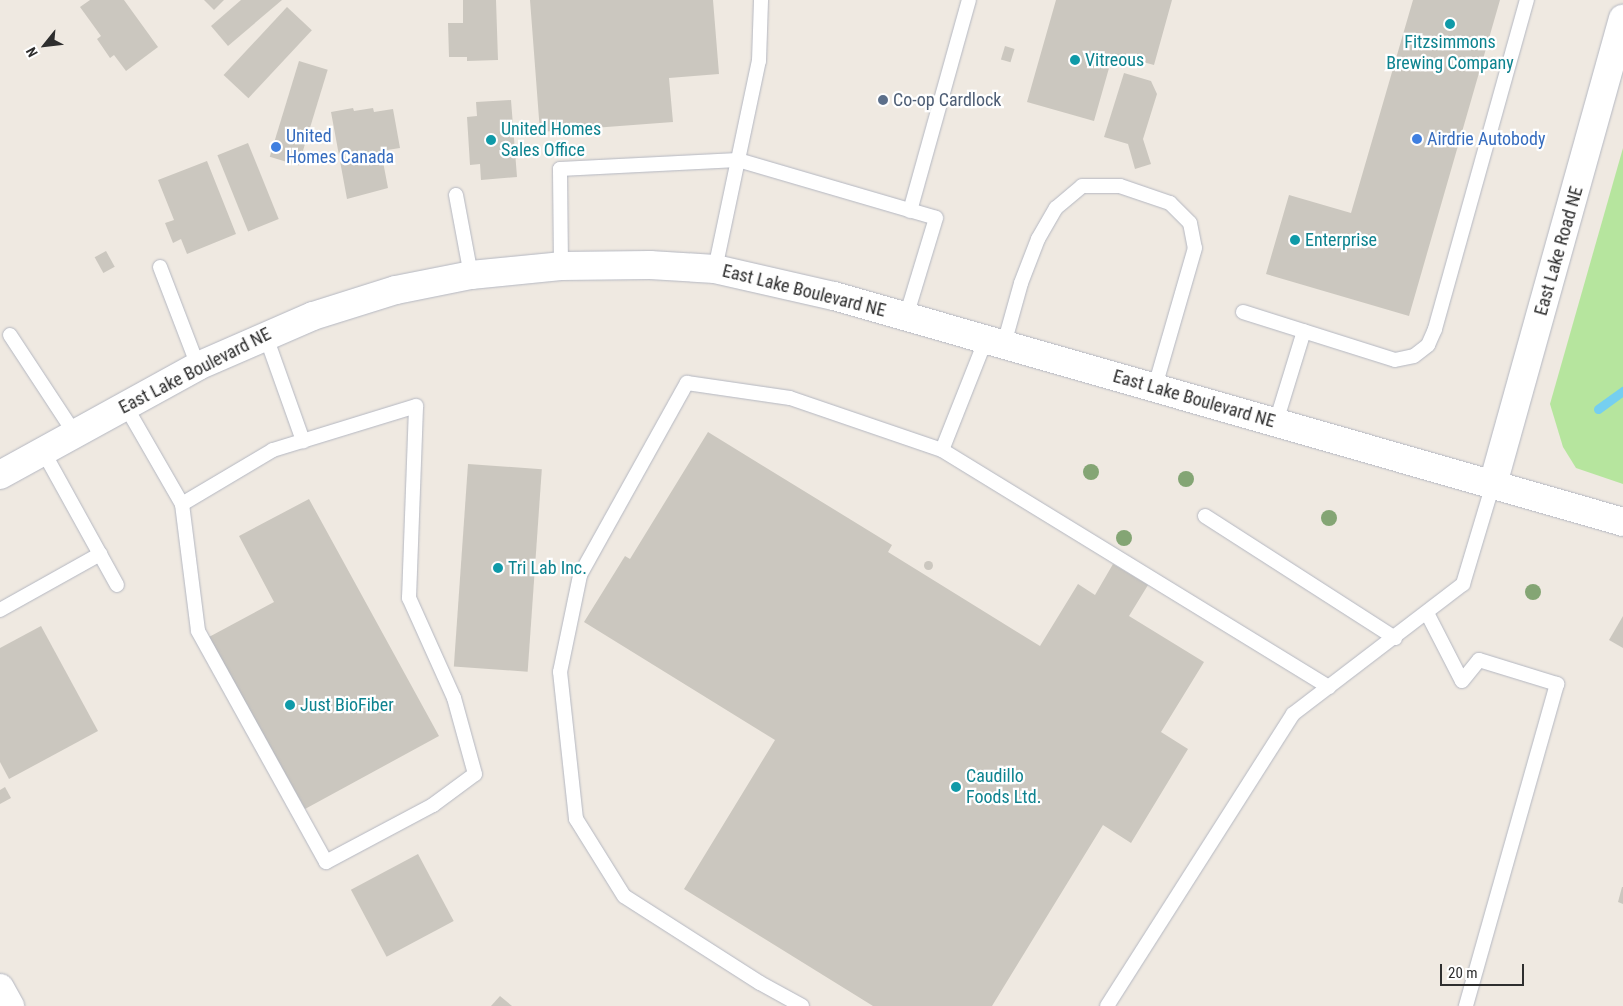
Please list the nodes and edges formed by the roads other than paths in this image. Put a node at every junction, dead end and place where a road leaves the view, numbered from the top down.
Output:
1 (761, 0) edge
2 (969, 0) edge
3 (1527, 0) edge
4 (1623, 19) edge
5 (738, 160) junction
6 (456, 195) dead end
7 (910, 211) junction
8 (561, 266) junction
9 (160, 267) dead end
10 (715, 269) junction
11 (471, 274) junction
12 (1244, 312) dead end
13 (906, 317) junction
14 (1304, 331) junction
15 (266, 334) junction
16 (10, 335) dead end
17 (995, 342) junction
18 (198, 366) junction
19 (1155, 387) junction
20 (126, 405) junction
21 (1276, 422) junction
22 (74, 434) junction
23 (303, 441) junction
24 (942, 450) junction
25 (42, 451) junction
26 (0, 475) edge
27 (1494, 484) junction
28 (182, 504) junction
29 (1205, 516) dead end
30 (1623, 522) edge
31 (100, 554) junction
32 (117, 585) dead end
33 (0, 610) edge
34 (1427, 613) junction
35 (1395, 638) junction
36 (1329, 687) junction
37 (0, 988) edge
38 (10, 1006) edge
39 (802, 1006) edge
40 (1108, 1006) edge
41 (1466, 1006) edge

1 - 5 lane
2 - 7 lane
3 - 14 lane
4 - 27 main road, East Lake Road NE
5 - 7 lane
5 - 8 lane
5 - 10 lane
6 - 11 lane
7 - 13 lane
8 - 10 main road, East Lake Boulevard NE
8 - 11 main road, East Lake Boulevard NE
9 - 18 lane
10 - 13 main road, East Lake Boulevard NE
11 - 15 main road, East Lake Boulevard NE
12 - 14 lane
13 - 17 main road, East Lake Boulevard NE
14 - 21 lane
15 - 18 main road, East Lake Boulevard NE
15 - 23 lane
16 - 22 lane
17 - 19 main road, East Lake Boulevard NE
17 - 19 lane
17 - 24 lane
18 - 20 main road, East Lake Boulevard NE
19 - 21 main road, East Lake Boulevard NE
20 - 22 main road, East Lake Boulevard NE
20 - 28 lane
21 - 27 main road, East Lake Boulevard NE
22 - 25 main road, East Lake Boulevard NE
23 - 28 lane
23 - 28 lane
24 - 36 lane
24 - 39 lane
25 - 26 main road, East Lake Boulevard NE
25 - 31 lane
27 - 30 main road, East Lake Boulevard NE
27 - 34 lane
29 - 35 lane
31 - 32 lane
31 - 33 lane
34 - 35 lane
34 - 41 lane
35 - 36 lane
36 - 40 lane
37 - 38 main road

